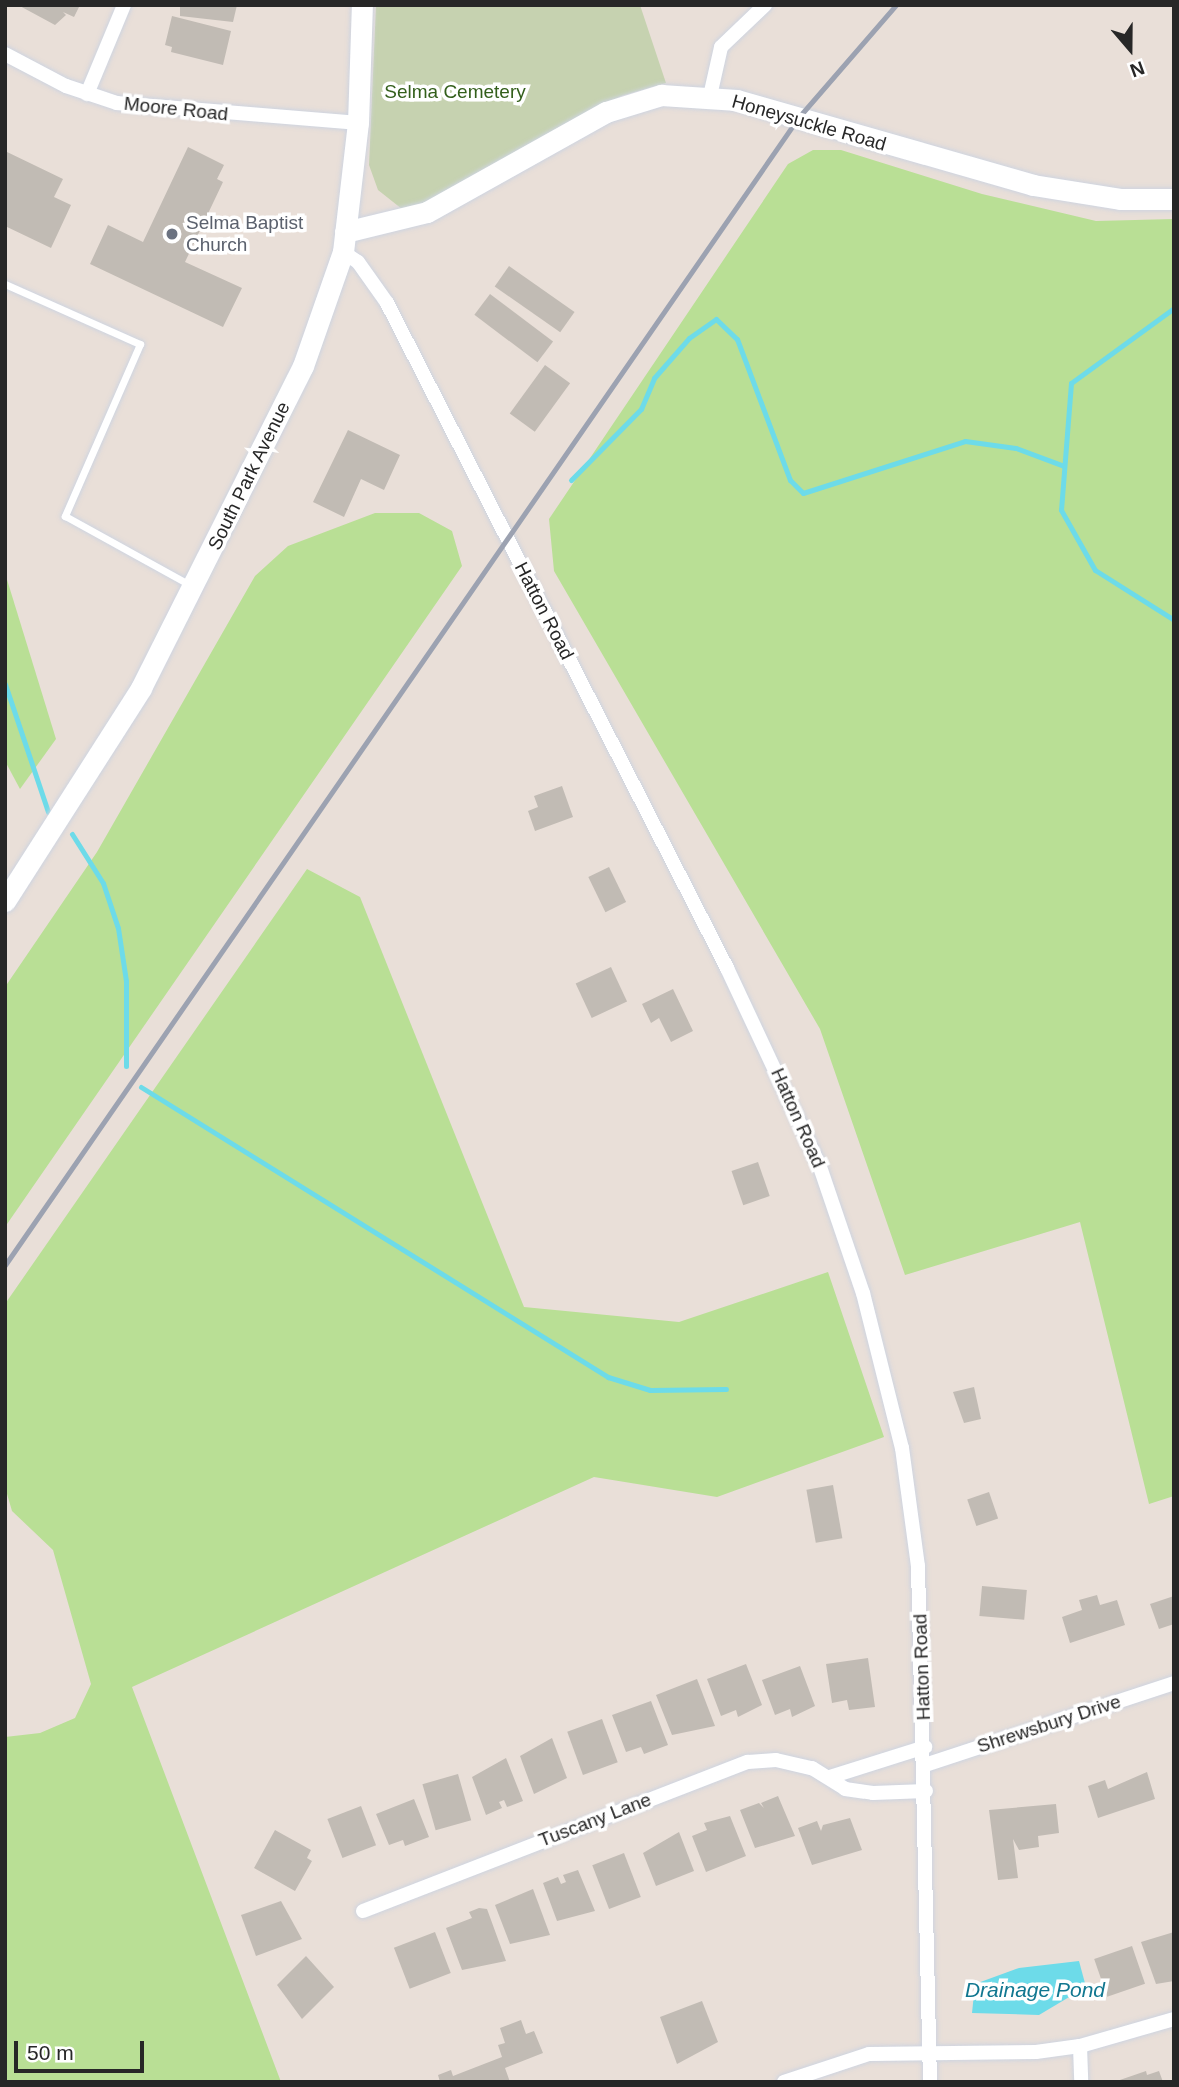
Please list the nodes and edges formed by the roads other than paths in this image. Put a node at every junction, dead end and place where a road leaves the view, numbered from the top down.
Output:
1 (124, 5) edge
2 (362, 5) edge
3 (765, 5) edge
4 (5, 54) edge
5 (87, 94) junction
6 (710, 96) junction
7 (358, 123) junction
8 (1174, 199) edge
9 (344, 242) junction
10 (5, 284) edge
11 (194, 587) junction
12 (5, 901) edge
13 (1174, 1683) edge
14 (925, 1747) junction
15 (925, 1765) junction
16 (830, 1777) junction
17 (926, 1791) junction
18 (363, 1911) dead end
19 (1174, 2020) edge
20 (1080, 2046) junction
21 (929, 2054) junction
22 (784, 2082) edge
23 (930, 2082) edge
24 (1081, 2082) edge

1 - 5 street
2 - 7 street, South Park Avenue
3 - 6 street
4 - 5 street, Moore Road
5 - 7 street, Moore Road
6 - 8 street, Honeysuckle Road
6 - 9 street, Honeysuckle Road
7 - 9 street, South Park Avenue
9 - 11 street, South Park Avenue
9 - 14 street, Hatton Road
10 - 11 lane
11 - 12 street, South Park Avenue
13 - 15 street, Shrewsbury Drive
14 - 15 street, Hatton Road
14 - 16 street
15 - 17 street, Hatton Road
16 - 17 street, Tuscany Lane
16 - 18 street, Tuscany Lane
17 - 21 street, Hatton Road
19 - 20 street
20 - 21 street
20 - 24 street
21 - 22 street
21 - 23 street, Hatton Road

